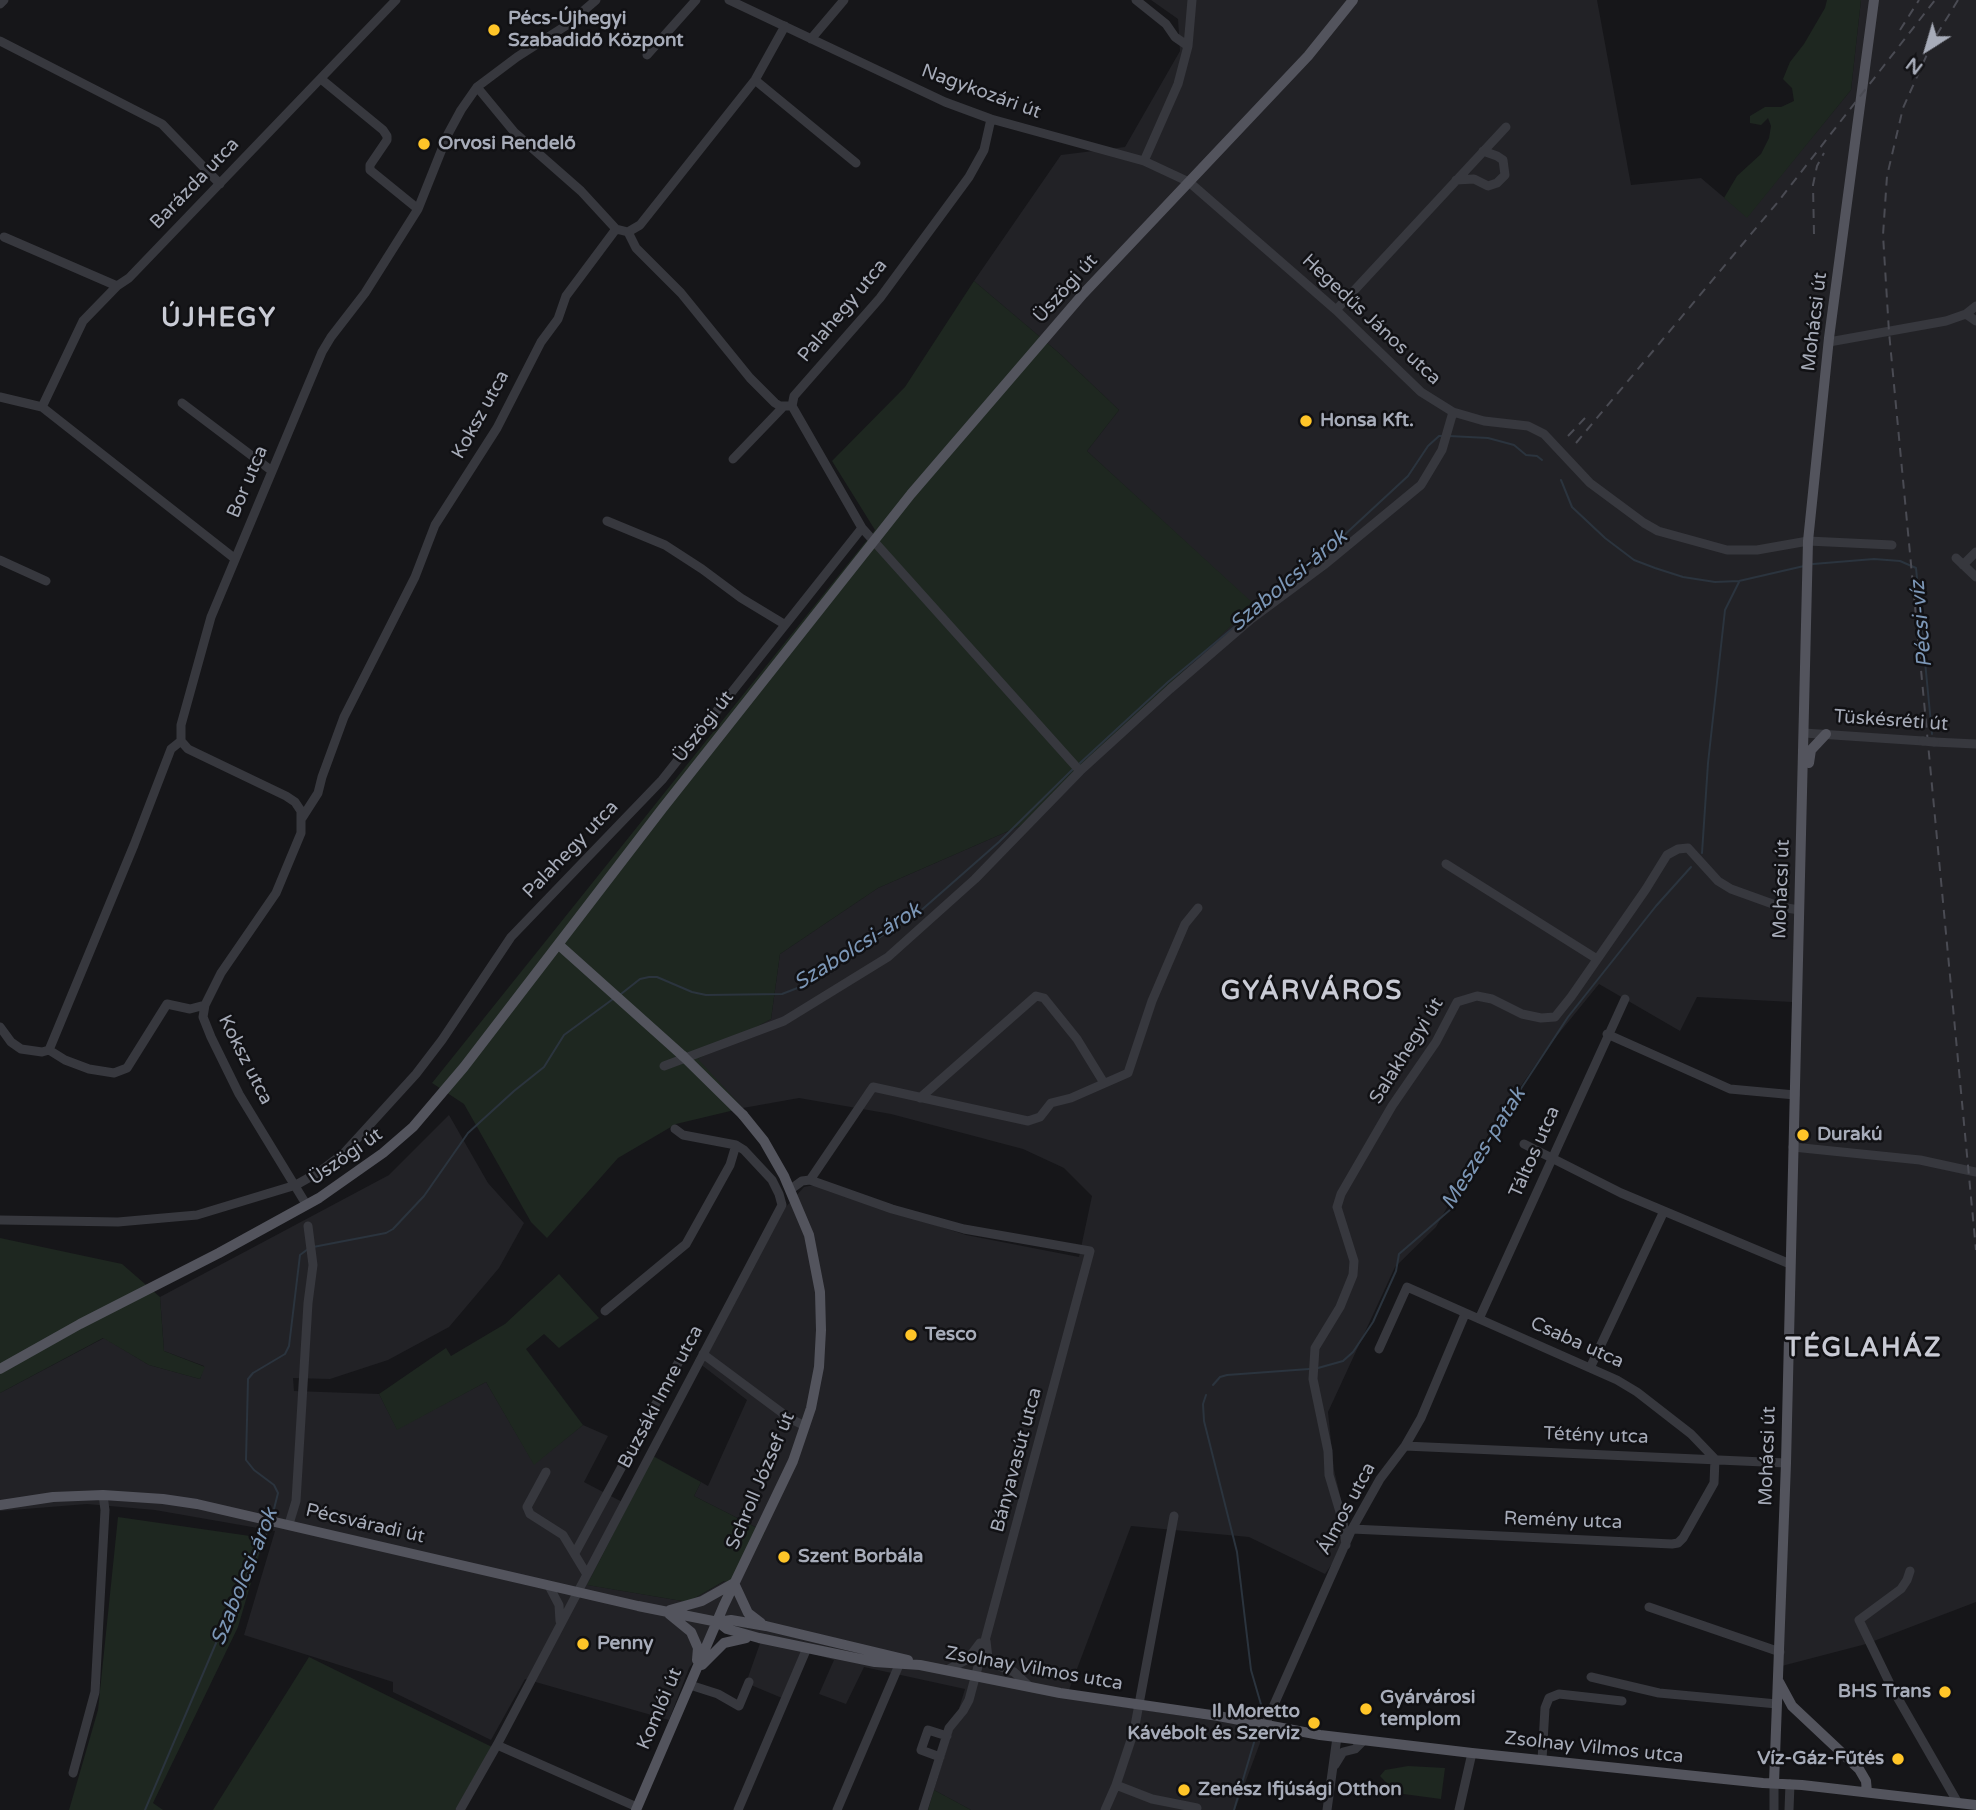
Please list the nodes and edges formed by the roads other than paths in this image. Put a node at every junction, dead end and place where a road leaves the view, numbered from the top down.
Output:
1 (4, 0) edge
2 (396, 0) edge
3 (596, 0) edge
4 (696, 0) edge
5 (729, 0) edge
6 (844, 0) edge
7 (1136, 0) edge
8 (1192, 0) edge
9 (1353, 0) edge
10 (1874, 0) edge
11 (0, 4) edge
12 (785, 26) junction
13 (811, 39) junction
14 (0, 41) edge
15 (1188, 46) junction
16 (647, 55) dead end
17 (321, 79) junction
18 (754, 80) junction
19 (477, 87) junction
20 (991, 119) junction
21 (1506, 127) dead end
22 (1483, 151) junction
23 (1144, 161) junction
24 (856, 163) dead end
25 (1456, 180) junction
26 (1189, 181) junction
27 (220, 184) junction
28 (418, 209) junction
29 (615, 229) junction
30 (628, 232) junction
31 (4, 237) dead end
32 (117, 286) junction
33 (1976, 306) edge
34 (1336, 310) junction
35 (1966, 314) junction
36 (1976, 321) edge
37 (1829, 342) junction
38 (0, 397) edge
39 (182, 403) dead end
40 (788, 406) junction
41 (41, 407) junction
42 (1453, 412) junction
43 (733, 459) dead end
44 (272, 471) junction
45 (607, 522) dead end
46 (862, 528) junction
47 (873, 541) junction
48 (1892, 545) dead end
49 (1808, 547) junction
50 (1976, 552) edge
51 (234, 558) junction
52 (0, 560) edge
53 (1976, 577) edge
54 (46, 581) dead end
55 (784, 624) junction
56 (1804, 733) junction
57 (1826, 734) junction
58 (181, 741) junction
59 (1976, 744) edge
60 (1077, 768) junction
61 (1803, 782) junction
62 (302, 818) junction
63 (1446, 864) dead end
64 (1198, 908) dead end
65 (1799, 910) junction
66 (559, 945) junction
67 (1597, 959) junction
68 (1625, 999) dead end
69 (205, 1005) junction
70 (0, 1027) edge
71 (1607, 1034) junction
72 (49, 1050) junction
73 (664, 1066) dead end
74 (1104, 1083) junction
75 (1795, 1095) junction
76 (920, 1098) junction
77 (675, 1129) dead end
78 (1524, 1144) dead end
79 (736, 1145) junction
80 (1793, 1147) junction
81 (1552, 1158) junction
82 (1976, 1172) edge
83 (810, 1180) junction
84 (296, 1185) junction
85 (791, 1189) junction
86 (306, 1205) junction
87 (1664, 1212) junction
88 (0, 1220) edge
89 (308, 1226) dead end
90 (1790, 1264) junction
91 (605, 1311) dead end
92 (1465, 1314) junction
93 (1479, 1319) junction
94 (1378, 1349) dead end
95 (683, 1354) dead end
96 (703, 1354) junction
97 (1590, 1368) junction
98 (0, 1369) edge
99 (805, 1426) junction
100 (1405, 1446) junction
101 (1715, 1459) junction
102 (1786, 1463) junction
103 (546, 1472) dead end
104 (103, 1495) junction
105 (0, 1505) edge
106 (1174, 1516) dead end
107 (289, 1524) junction
108 (1352, 1529) junction
109 (1346, 1545) junction
110 (575, 1553) junction
111 (1910, 1571) dead end
112 (586, 1573) junction
113 (734, 1583) junction
114 (549, 1586) junction
115 (576, 1592) junction
116 (1648, 1608) dead end
117 (664, 1611) junction
118 (718, 1622) junction
119 (560, 1623) junction
120 (766, 1626) junction
121 (986, 1632) junction
122 (759, 1638) junction
123 (807, 1648) junction
124 (1780, 1652) junction
125 (899, 1665) junction
126 (920, 1665) junction
127 (947, 1670) junction
128 (695, 1672) junction
129 (975, 1676) junction
130 (1591, 1677) dead end
131 (1779, 1681) junction
132 (749, 1682) dead end
133 (690, 1685) junction
134 (1030, 1687) junction
135 (1622, 1701) dead end
136 (1139, 1705) junction
137 (1777, 1710) junction
138 (1800, 1714) junction
139 (1265, 1724) junction
140 (947, 1736) junction
141 (1337, 1737) junction
142 (1364, 1740) junction
143 (497, 1745) junction
144 (1472, 1753) junction
145 (940, 1757) junction
146 (1542, 1760) junction
147 (1332, 1770) junction
148 (73, 1773) dead end
149 (1774, 1783) junction
150 (1790, 1784) junction
151 (1116, 1785) junction
152 (1867, 1792) junction
153 (1958, 1803) junction
154 (1976, 1805) edge
155 (637, 1808) edge
156 (1197, 1808) dead end
157 (460, 1810) edge
158 (738, 1810) edge
159 (837, 1810) edge
160 (923, 1810) edge
161 (1105, 1810) edge
162 (1327, 1810) edge
163 (1459, 1810) edge
164 (1774, 1810) edge
165 (1788, 1810) edge

1 - 11 street
2 - 17 street, Barázda utca
3 - 19 street, Bor utca
4 - 16 street
5 - 12 street, Nagykozári út
6 - 13 street
7 - 15 street
8 - 15 street
9 - 26 main road, Üszögi út
10 - 37 main road, Mohácsi út
12 - 13 street, Nagykozári út
12 - 18 street
13 - 20 street, Nagykozári út
14 - 27 street
15 - 23 street
17 - 27 street, Barázda utca
17 - 28 street
18 - 24 street
18 - 30 street
19 - 28 street, Bor utca
19 - 29 street
20 - 23 street, Nagykozári út
20 - 40 street, Palahegy utca
21 - 22 street
22 - 25 street
22 - 25 street
23 - 26 street, Nagykozári út
25 - 34 street
26 - 34 street, Hegedűs János utca
26 - 47 main road, Üszögi út
27 - 32 street, Barázda utca
28 - 44 street, Bor utca
29 - 30 street
29 - 62 street, Koksz utca
30 - 40 street
31 - 32 street
32 - 41 street, Barázda utca
33 - 35 street
34 - 42 street, Hegedűs János utca
35 - 36 street
35 - 37 street
37 - 49 main road, Mohácsi út
38 - 41 street
39 - 44 street
40 - 43 street, Palahegy utca
40 - 46 street
41 - 51 street
42 - 49 street, Hegedűs János utca
42 - 60 street
44 - 51 street, Bor utca
45 - 55 street
46 - 47 street
46 - 55 street, Palahegy utca
47 - 60 street
47 - 66 main road, Üszögi út
48 - 49 street, Hegedűs János utca
49 - 56 main road, Mohácsi út
50 - 53 street
51 - 58 street, Bor utca
52 - 54 street
55 - 84 street, Palahegy utca
56 - 57 street, Tüskésréti út
56 - 61 main road, Mohácsi út
57 - 59 street, Tüskésréti út, bridge
57 - 61 main road
58 - 62 street
58 - 72 street, Bor utca
60 - 73 street
61 - 65 main road, Mohácsi út
62 - 69 street, Koksz utca
63 - 67 street
64 - 74 street
65 - 67 street, Salakhegyi út
65 - 75 main road, Mohácsi út
66 - 85 main road, Schroll József út, bridge
66 - 86 main road, Üszögi út
67 - 109 street, Salakhegyi út
68 - 71 street, Táltos utca
69 - 72 street
69 - 84 street, Koksz utca
70 - 72 street
71 - 75 street
71 - 81 street, Táltos utca
74 - 76 street
74 - 76 street
75 - 80 main road, Mohácsi út
76 - 83 street
77 - 79 street
78 - 81 street
79 - 91 street
79 - 96 street, Buzsáki Imre utca
80 - 82 street
80 - 90 main road, Mohácsi út
81 - 87 street
81 - 93 street, Táltos utca
83 - 85 street
83 - 121 street, Bányavasút utca
84 - 86 street, Koksz utca
84 - 88 street, Palahegy utca
85 - 99 main road, Schroll József út
86 - 98 main road, Üszögi út
87 - 90 street
87 - 97 street
89 - 107 street
90 - 102 main road, Mohácsi út
92 - 93 street, Csaba utca
92 - 94 street, Csaba utca
92 - 100 street, Álmos utca
93 - 97 street, Csaba utca
95 - 110 street
96 - 99 street
96 - 112 street, Buzsáki Imre utca
97 - 101 street, Csaba utca
99 - 113 main road, Schroll József út
100 - 101 street, Tétény utca
100 - 108 street, Álmos utca
101 - 102 street, Tétény utca
101 - 108 street, Remény utca
102 - 124 main road, Mohácsi út
103 - 110 street
104 - 105 main road, Pécsváradi út
104 - 107 main road, Pécsváradi út
104 - 148 street
106 - 136 street
107 - 114 main road, Pécsváradi út
108 - 109 street, Álmos utca
109 - 139 street, Álmos utca
110 - 112 street
111 - 153 street
112 - 115 street, Buzsáki Imre utca
113 - 117 main road
113 - 118 main road, Schroll József út
113 - 120 main road
114 - 115 main road, Pécsváradi út
114 - 119 street
115 - 117 main road, Pécsváradi út
115 - 119 street, Buzsáki Imre utca
116 - 124 street
117 - 118 main road, Pécsváradi út
117 - 128 main road
118 - 120 main road, Zsolnay Vilmos utca
118 - 122 main road, Zsolnay Vilmos utca
118 - 128 main road, Komlói út
119 - 143 street, Buzsáki Imre utca
120 - 126 main road, Zsolnay Vilmos utca
121 - 127 street
121 - 129 street, Bányavasút utca
121 - 134 street
122 - 123 main road, Zsolnay Vilmos utca
122 - 128 main road
123 - 125 main road, Zsolnay Vilmos utca
123 - 158 street
124 - 131 main road, Mohácsi út
125 - 126 main road, Zsolnay Vilmos utca
125 - 159 street
126 - 127 main road, Zsolnay Vilmos utca
127 - 129 main road, Zsolnay Vilmos utca
128 - 133 main road, Komlói út
129 - 134 main road, Zsolnay Vilmos utca
129 - 140 street, Bányavasút utca
130 - 137 street
131 - 137 main road, Mohácsi út
131 - 138 main road
132 - 133 street
133 - 155 main road, Komlói út
134 - 136 main road, Zsolnay Vilmos utca
135 - 146 street
136 - 139 main road, Zsolnay Vilmos utca
136 - 151 street
137 - 138 main road
137 - 149 main road, Mohácsi út
138 - 152 main road
139 - 141 main road, Zsolnay Vilmos utca
140 - 145 street, Bányavasút utca
140 - 145 street
141 - 142 main road, Zsolnay Vilmos utca
141 - 147 street
142 - 144 main road, Zsolnay Vilmos utca
142 - 147 street
143 - 155 street
143 - 157 street, Buzsáki Imre utca
144 - 146 main road, Zsolnay Vilmos utca
144 - 163 street
145 - 160 street, Bányavasút utca
146 - 149 main road, Zsolnay Vilmos utca
147 - 162 street
149 - 150 main road, Zsolnay Vilmos utca
149 - 164 street
150 - 152 main road, Zsolnay Vilmos utca
150 - 165 street
151 - 156 street
151 - 161 street
152 - 153 main road, Zsolnay Vilmos utca
153 - 154 main road, Zsolnay Vilmos utca

